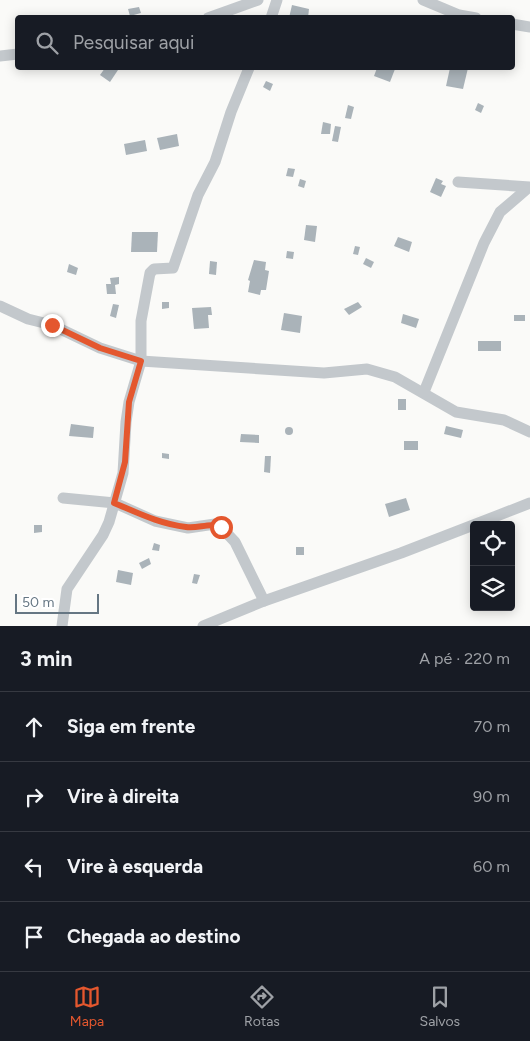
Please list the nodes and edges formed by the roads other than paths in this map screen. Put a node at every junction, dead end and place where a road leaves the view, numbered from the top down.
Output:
1 (258, 0) edge
2 (277, 0) edge
3 (423, 0) edge
4 (216, 15) edge
5 (272, 15) edge
6 (459, 15) edge
7 (515, 24) edge
8 (530, 27) edge
9 (15, 54) edge
10 (0, 56) edge
11 (248, 70) edge
12 (458, 182) dead end
13 (529, 187) edge
14 (0, 306) edge
15 (141, 361) junction
16 (424, 392) junction
17 (530, 432) edge
18 (63, 498) dead end
19 (114, 503) junction
20 (530, 503) edge
21 (264, 601) junction
22 (62, 626) edge
23 (203, 626) edge

1 - 4 street
2 - 5 street
3 - 6 street
7 - 8 street
9 - 10 street
11 - 15 street
12 - 13 street
13 - 16 street
14 - 15 street
15 - 16 street
15 - 19 street
16 - 17 street
18 - 19 street
19 - 21 street
19 - 22 street
20 - 21 street
21 - 23 street

